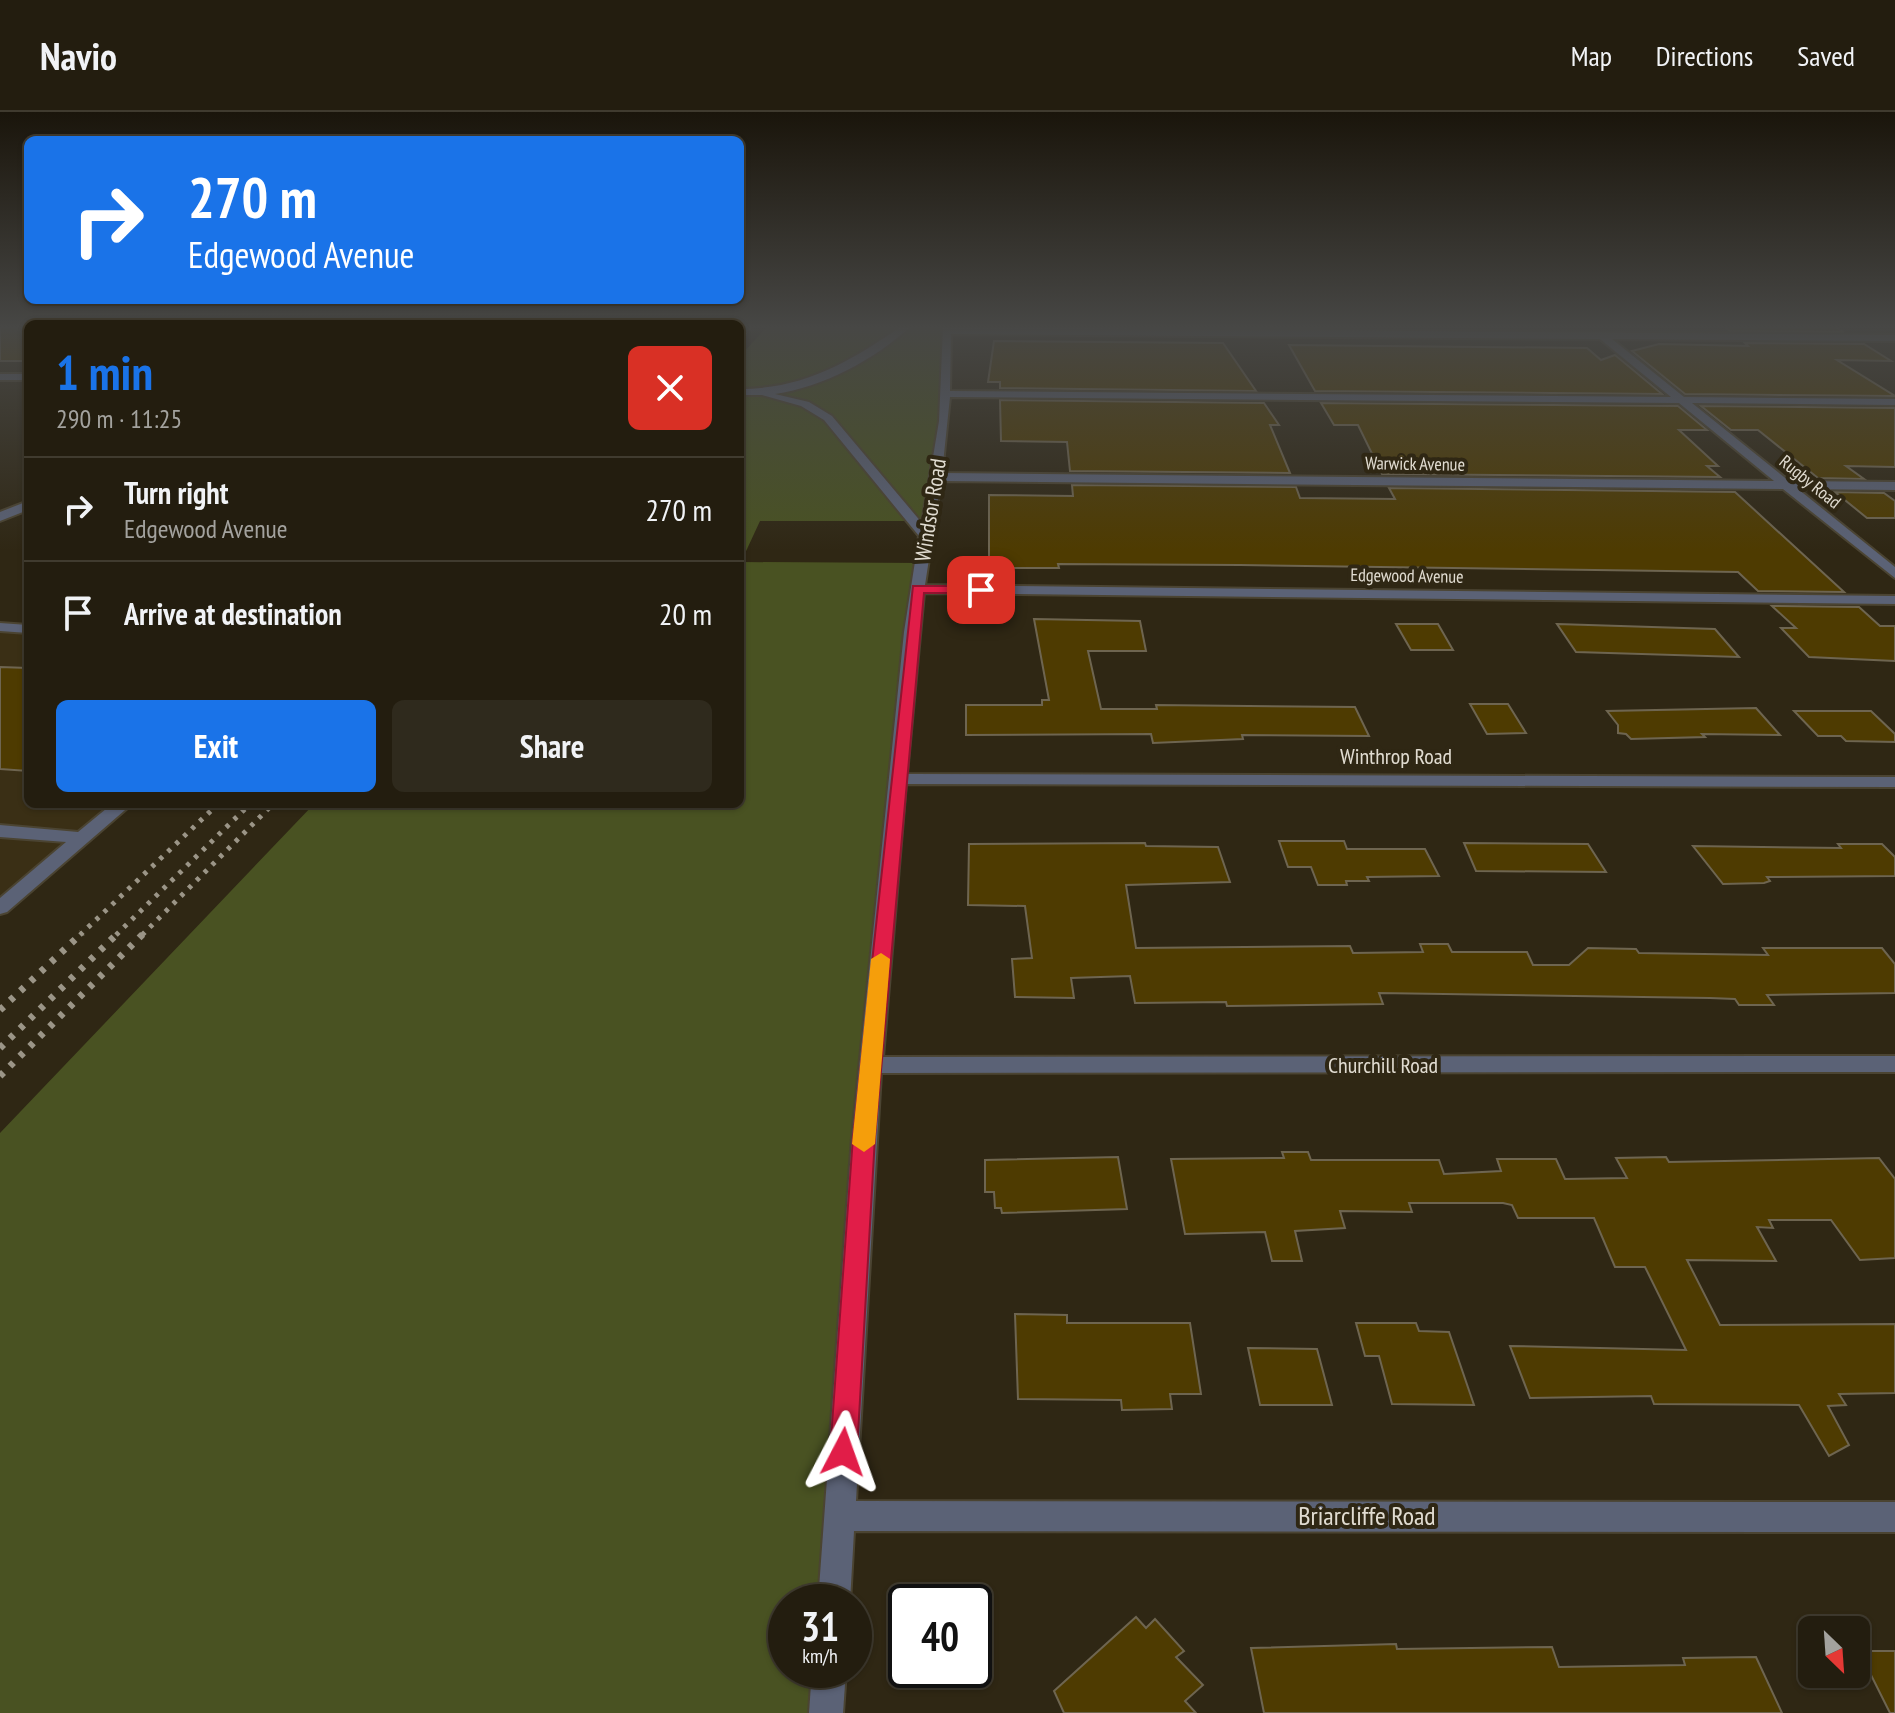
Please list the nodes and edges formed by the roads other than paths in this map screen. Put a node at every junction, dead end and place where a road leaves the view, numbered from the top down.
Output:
1 (795, 402) edge
2 (944, 402) edge
3 (1683, 402) edge
4 (1834, 402) edge
5 (1895, 402) edge
6 (935, 477) junction
7 (1786, 485) junction
8 (1895, 486) edge
9 (24, 507) edge
10 (0, 517) edge
11 (926, 536) junction
12 (1895, 574) edge
13 (918, 589) junction
14 (1895, 600) edge
15 (0, 627) edge
16 (24, 629) edge
17 (897, 779) junction
18 (1895, 782) edge
19 (118, 808) edge
20 (0, 831) edge
21 (81, 838) junction
22 (0, 908) edge
23 (1895, 1064) edge
24 (871, 1065) junction
25 (839, 1516) junction
26 (1895, 1517) edge
27 (835, 1584) edge
28 (828, 1688) edge
29 (826, 1713) edge

1 - 11 street
2 - 6 street, Windsor Road
3 - 7 street, Rugby Road
4 - 5 street
6 - 7 street, Warwick Avenue
6 - 11 street, Windsor Road
7 - 8 street, Warwick Avenue
7 - 12 street, Rugby Road
9 - 10 street
11 - 13 street, Windsor Road
13 - 14 street, Edgewood Avenue
13 - 17 street, Windsor Road
15 - 16 street
17 - 18 street, Winthrop Road
17 - 24 street, Windsor Road
19 - 21 street
20 - 21 street
21 - 22 street
23 - 24 street, Churchill Road
24 - 25 street, Windsor Road
25 - 26 street, Briarcliffe Road
25 - 27 street, Windsor Road
28 - 29 street

